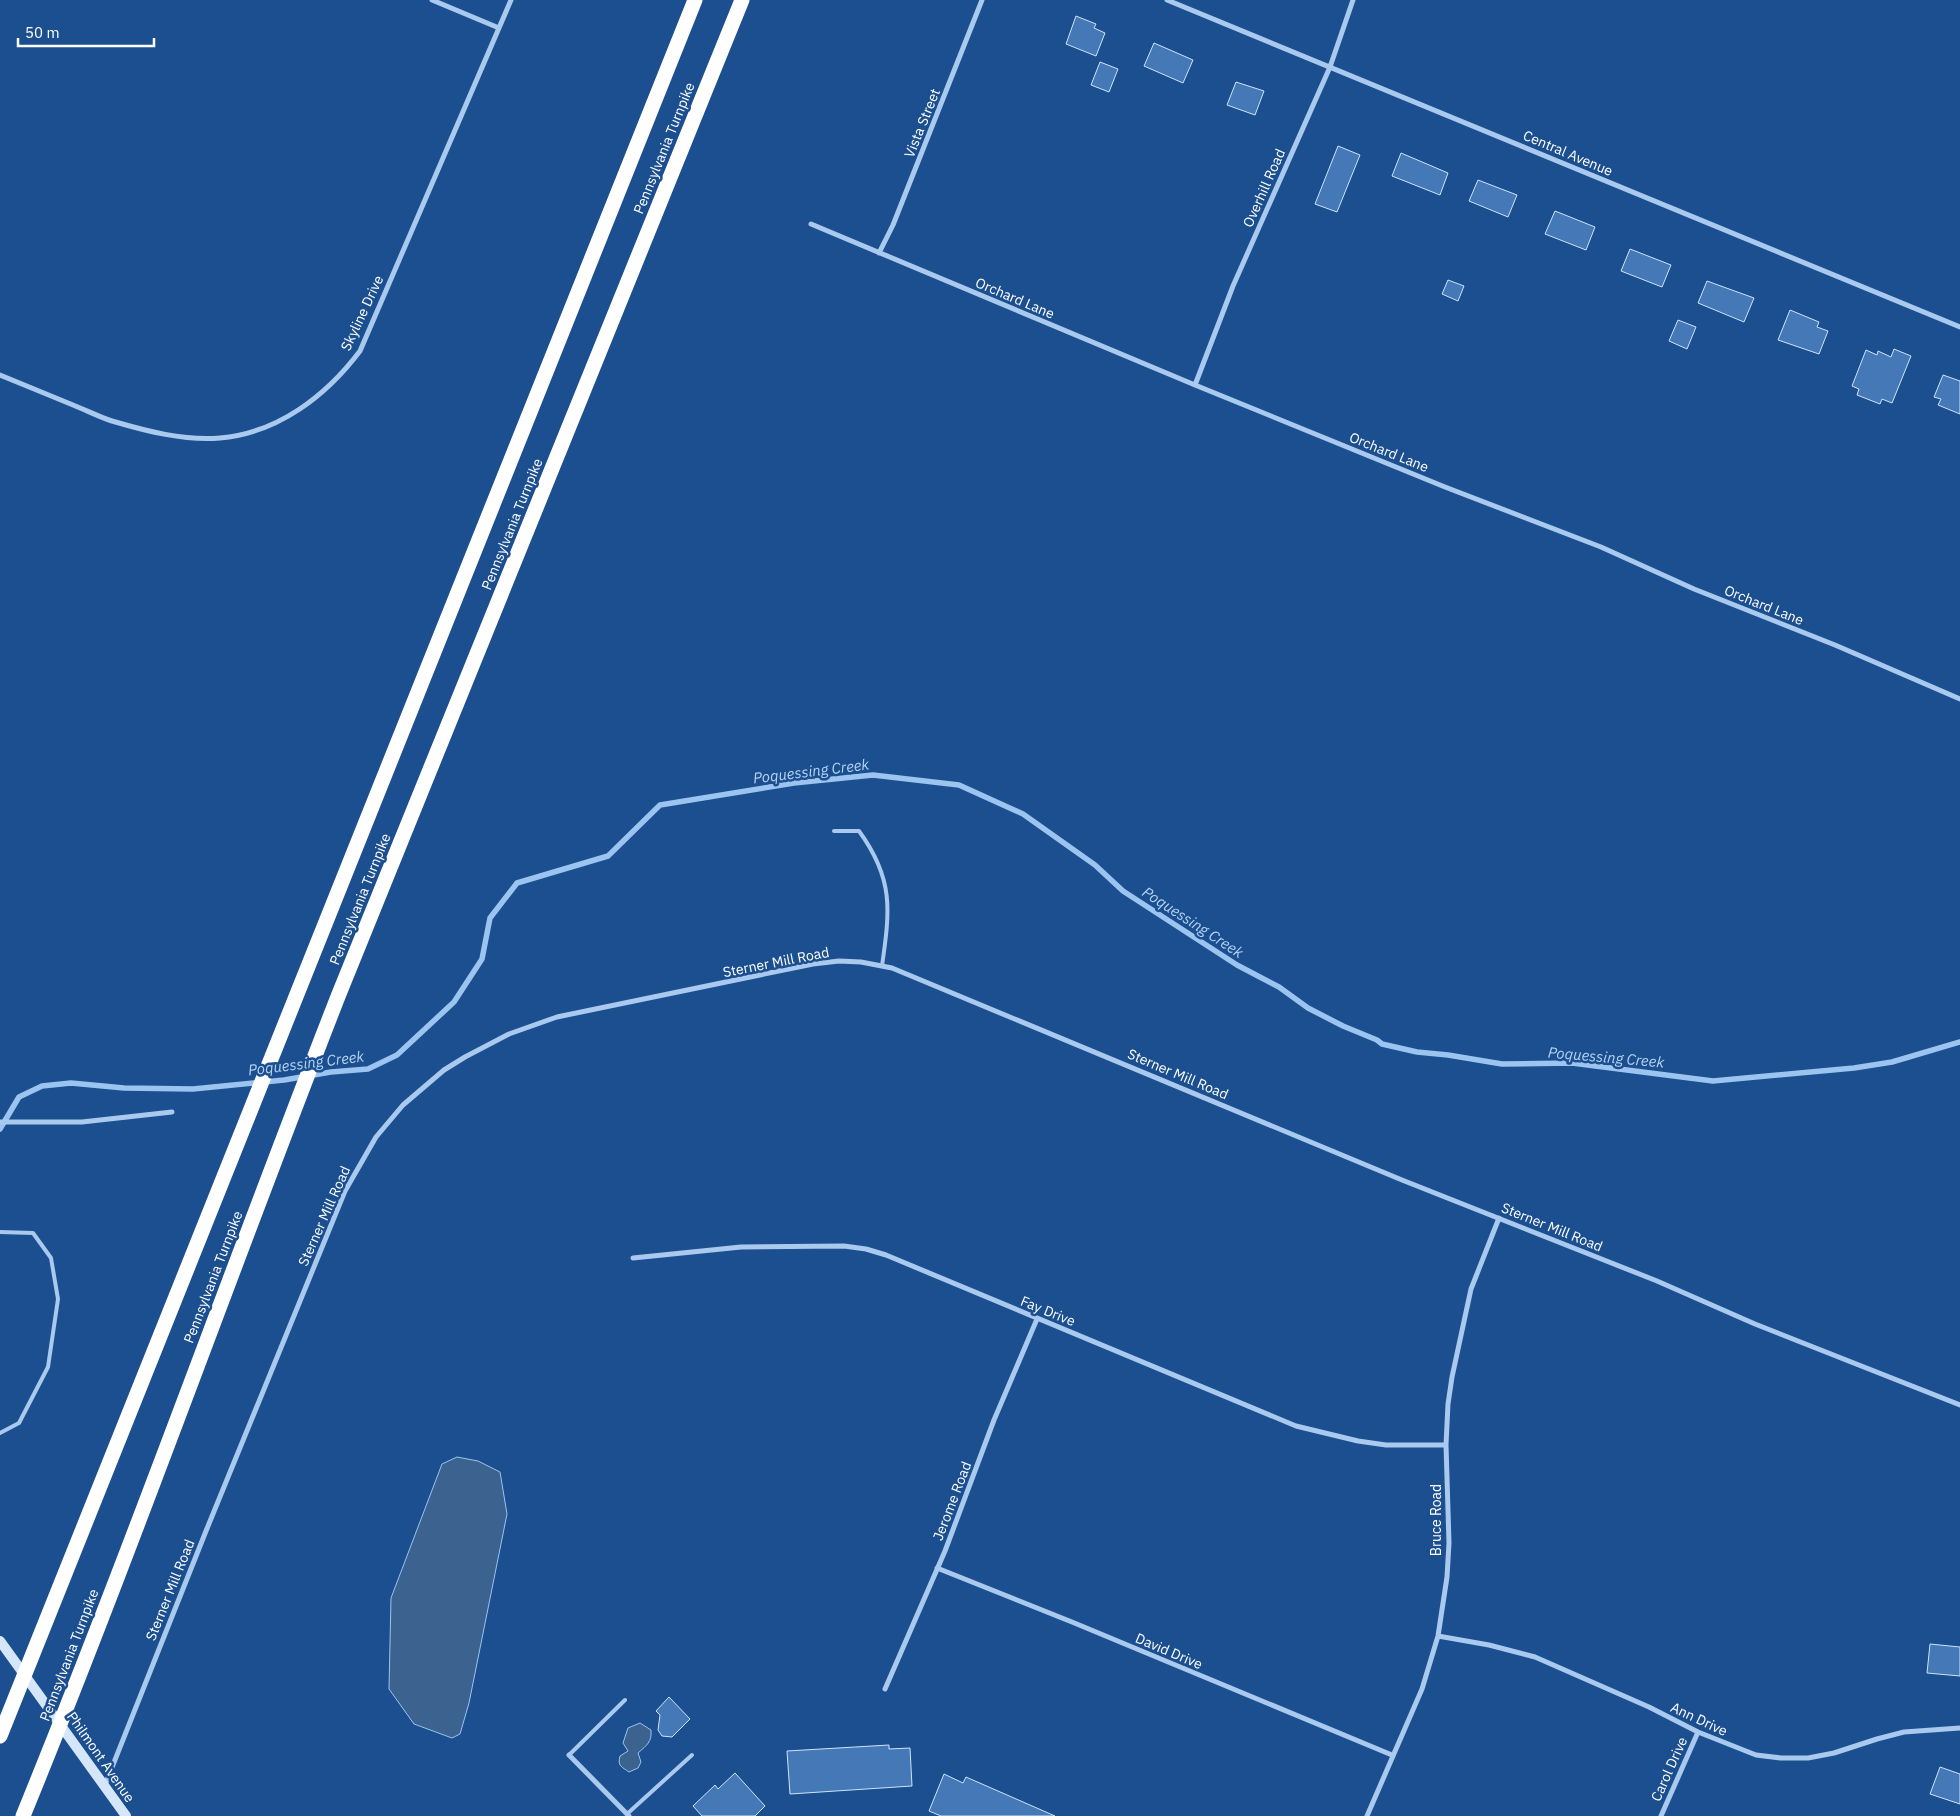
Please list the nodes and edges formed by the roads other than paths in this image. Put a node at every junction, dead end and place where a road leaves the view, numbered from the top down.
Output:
1 (432, 0) edge
2 (511, 0) edge
3 (695, 0) edge
4 (742, 0) edge
5 (982, 0) edge
6 (1167, 0) edge
7 (1353, 0) edge
8 (499, 28) junction
9 (1330, 67) junction
10 (810, 224) dead end
11 (879, 253) junction
12 (1960, 327) edge
13 (0, 375) edge
14 (1195, 385) junction
15 (1960, 699) edge
16 (834, 831) dead end
17 (882, 966) junction
18 (172, 1112) dead end
19 (0, 1122) edge
20 (1500, 1218) junction
21 (0, 1232) edge
22 (633, 1258) dead end
23 (1037, 1319) junction
24 (1960, 1405) edge
25 (0, 1433) edge
26 (1446, 1445) junction
27 (937, 1568) junction
28 (1438, 1636) junction
29 (0, 1641) edge
30 (884, 1689) dead end
31 (625, 1700) dead end
32 (1960, 1728) edge
33 (1698, 1732) junction
34 (1, 1734) edge
35 (692, 1754) dead end
36 (570, 1755) joint
37 (1392, 1755) junction
38 (105, 1785) junction
39 (628, 1815) edge
40 (23, 1816) edge
41 (126, 1816) edge
42 (1367, 1816) edge
43 (1661, 1816) edge

1 - 8 street
2 - 8 street, Skyline Drive
3 - 34 highway, Pennsylvania Turnpike
4 - 40 highway, Pennsylvania Turnpike
5 - 11 street, Vista Street
6 - 9 street, Central Avenue
7 - 9 street, Overhill Road
8 - 13 street, Skyline Drive
9 - 12 street, Central Avenue
9 - 14 street, Overhill Road
10 - 11 street, Orchard Lane
11 - 14 street, Orchard Lane
14 - 15 street, Orchard Lane
16 - 17 lane
17 - 20 street, Sterner Mill Road
17 - 38 street, Sterner Mill Road
18 - 19 street
20 - 24 street, Sterner Mill Road
20 - 26 street, Bruce Road
21 - 25 lane
22 - 23 street, Fay Drive
23 - 26 street, Fay Drive
23 - 27 street, Jerome Road
26 - 28 street, Bruce Road
27 - 30 street, Jerome Road
27 - 37 street, David Drive
28 - 33 street, Ann Drive
28 - 37 street, Bruce Road
29 - 38 main road, Philmont Avenue
31 - 36 lane
32 - 33 street, Ann Drive
33 - 43 street, Carol Drive
35 - 39 lane
36 - 39 street
37 - 42 street, Bruce Road
38 - 41 main road, Philmont Avenue

